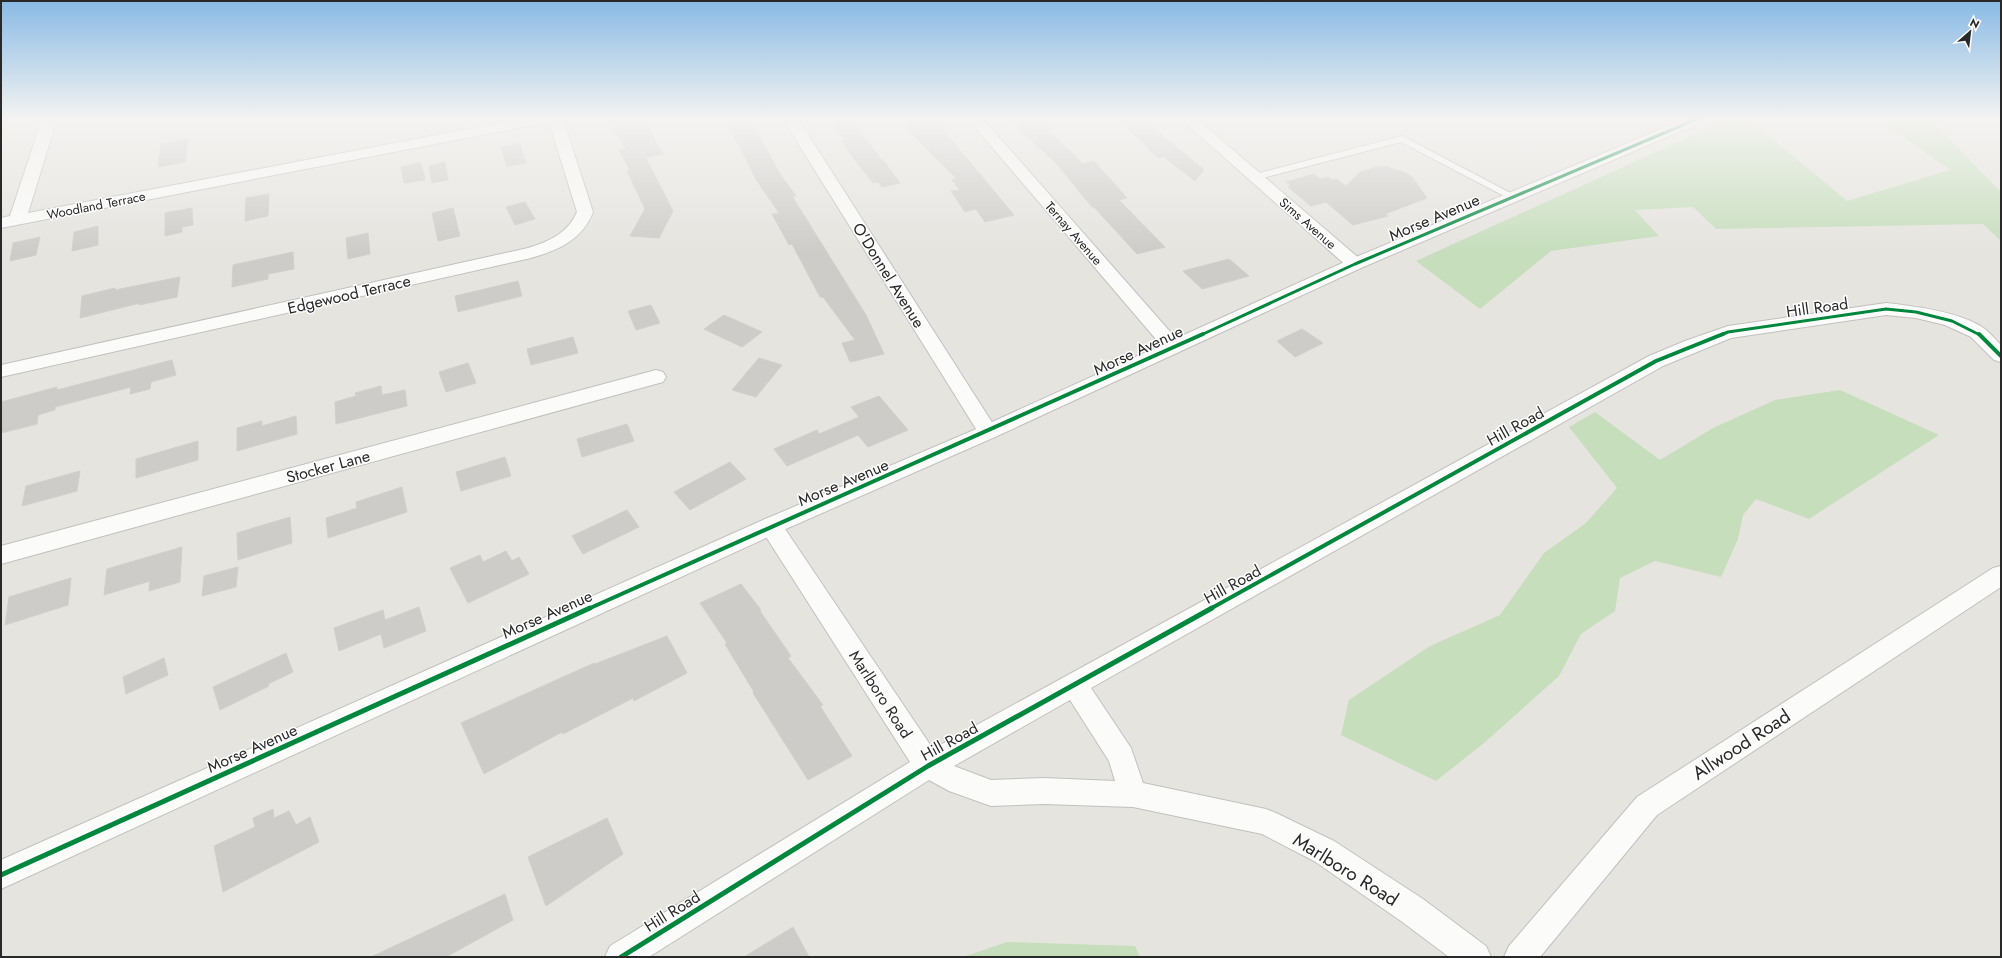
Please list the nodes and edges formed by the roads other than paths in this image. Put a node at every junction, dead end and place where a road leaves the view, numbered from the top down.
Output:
1 (35, 164) edge
2 (311, 164) edge
3 (570, 164) edge
4 (818, 164) edge
5 (1014, 164) edge
6 (1240, 164) edge
7 (1306, 164) edge
8 (1449, 164) edge
9 (1592, 164) edge
10 (1255, 177) junction
11 (1513, 197) junction
12 (17, 220) junction
13 (1, 223) edge
14 (1354, 264) junction
15 (1172, 347) junction
16 (2001, 356) edge
17 (1, 371) edge
18 (656, 377) dead end
19 (988, 432) junction
20 (771, 526) junction
21 (1, 556) edge
22 (2001, 575) edge
23 (1075, 686) junction
24 (928, 766) junction
25 (1133, 794) junction
26 (1, 874) edge
27 (621, 957) edge
28 (1475, 957) edge
29 (1520, 957) edge

1 - 12 street
2 - 12 street, Woodland Terrace
3 - 17 street, Edgewood Terrace
4 - 19 street, O'Donnel Avenue
5 - 15 street, Ternay Avenue
6 - 10 street, Sims Avenue
7 - 10 lane
8 - 11 lane
9 - 11 street, Morse Avenue
10 - 14 street, Sims Avenue
11 - 14 street, Morse Avenue
12 - 13 street, Woodland Terrace
14 - 15 street, Morse Avenue
15 - 19 street, Morse Avenue
16 - 23 street, Hill Road
18 - 21 street, Stocker Lane
19 - 20 street, Morse Avenue
20 - 24 street, Marlboro Road
20 - 26 street, Morse Avenue
22 - 29 street, Allwood Road
23 - 24 street, Hill Road
23 - 25 street
24 - 25 street, Marlboro Road
24 - 27 street, Hill Road
25 - 28 street, Marlboro Road

